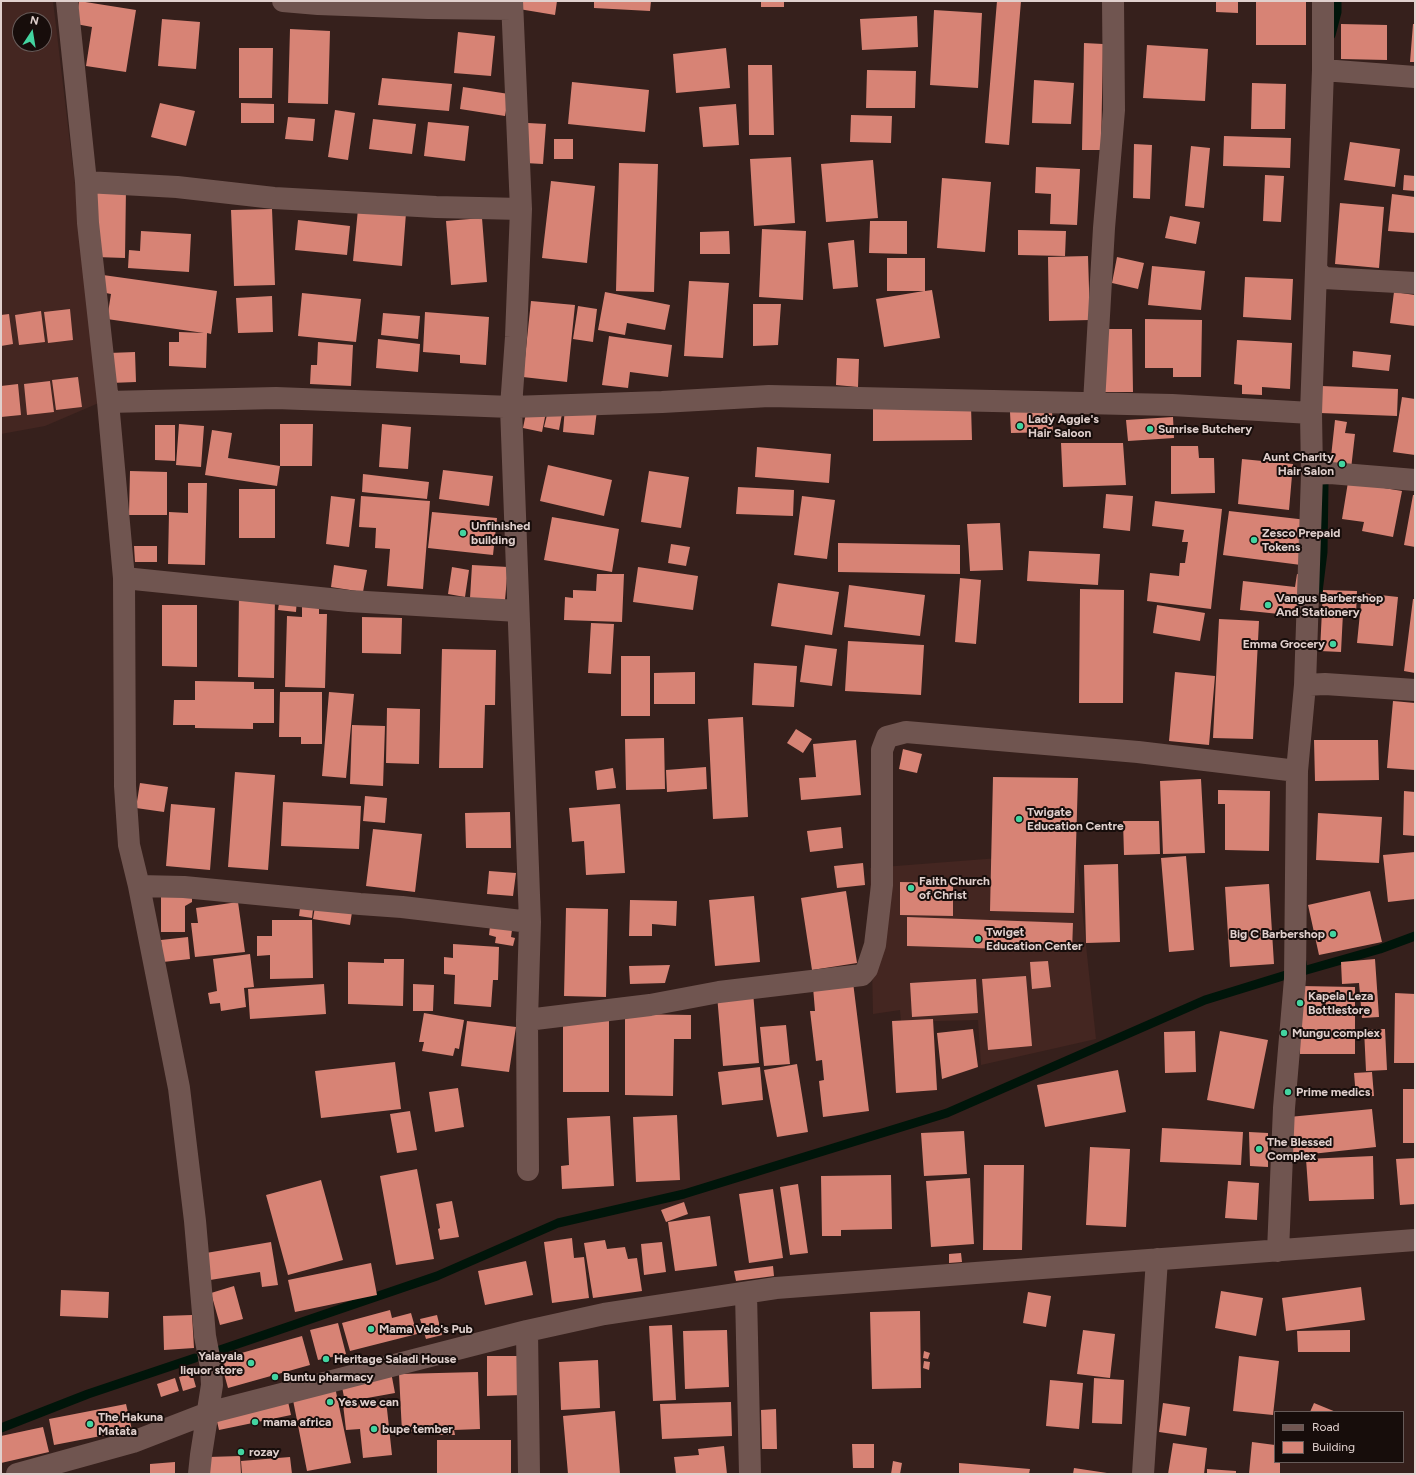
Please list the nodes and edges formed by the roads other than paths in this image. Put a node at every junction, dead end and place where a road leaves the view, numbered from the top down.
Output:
1 (67, 1) edge
2 (283, 1) edge
3 (1113, 1) edge
4 (1323, 1) edge
5 (512, 5) edge
6 (1323, 70) junction
7 (1415, 77) edge
8 (86, 182) junction
9 (521, 209) junction
10 (1316, 270) junction
11 (1415, 283) edge
12 (108, 402) junction
13 (1094, 403) junction
14 (511, 407) junction
15 (1311, 413) junction
16 (1312, 474) junction
17 (1415, 480) edge
18 (124, 578) junction
19 (518, 611) junction
20 (1305, 684) junction
21 (1415, 690) edge
22 (1297, 771) junction
23 (140, 886) junction
24 (530, 922) junction
25 (527, 1020) junction
26 (528, 1170) dead end
27 (1415, 1240) edge
28 (1278, 1251) junction
29 (1156, 1259) junction
30 (746, 1293) junction
31 (527, 1331) junction
32 (208, 1413) junction
33 (17, 1474) edge
34 (199, 1474) edge
35 (529, 1474) edge
36 (750, 1474) edge
37 (1143, 1474) edge

1 - 8 street
2 - 5 street
3 - 13 street
4 - 6 street
5 - 9 street
6 - 7 street
6 - 10 street
8 - 9 street
8 - 12 street
9 - 14 street
10 - 11 street
10 - 15 street
12 - 14 street
12 - 18 street
13 - 14 street
13 - 15 street
14 - 19 street
15 - 16 street
16 - 17 street
16 - 20 street
18 - 19 street
18 - 23 street
19 - 24 street
20 - 21 street
20 - 22 street
22 - 25 street
22 - 28 street
23 - 24 street
23 - 32 street
24 - 25 street
25 - 26 street
27 - 28 street
28 - 29 street
29 - 30 street
29 - 37 street
30 - 31 street
30 - 36 street
31 - 32 street
31 - 35 street
32 - 33 street
32 - 34 street

